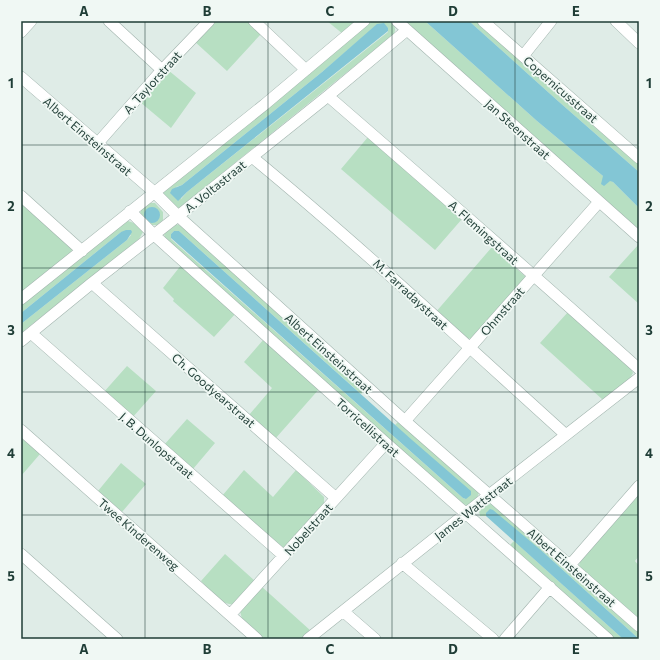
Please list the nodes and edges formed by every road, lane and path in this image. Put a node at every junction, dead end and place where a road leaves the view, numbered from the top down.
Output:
1 (32, 21) edge
2 (109, 21) edge
3 (209, 21) edge
4 (254, 21) edge
5 (364, 21) edge
6 (397, 21) edge
7 (483, 21) edge
8 (551, 21) edge
9 (616, 21) edge
10 (407, 30) junction
11 (21, 32) edge
12 (639, 43) edge
13 (523, 56) junction
14 (162, 70) junction
15 (306, 70) junction
16 (21, 77) edge
17 (328, 96) junction
18 (97, 144) junction
19 (252, 157) junction
20 (639, 158) edge
21 (154, 192) junction
22 (21, 196) edge
23 (599, 202) junction
24 (130, 211) junction
25 (178, 216) junction
26 (153, 234) junction
27 (639, 236) edge
28 (82, 251) junction
29 (533, 276) junction
30 (92, 283) junction
31 (21, 299) edge
32 (30, 333) junction
33 (21, 341) edge
34 (470, 348) junction
35 (639, 369) edge
36 (639, 378) edge
37 (405, 421) junction
38 (21, 430) edge
39 (566, 435) junction
40 (386, 443) junction
41 (639, 486) edge
42 (488, 495) junction
43 (336, 498) junction
44 (466, 513) junction
45 (21, 554) edge
46 (284, 556) junction
47 (402, 563) junction
48 (570, 565) junction
49 (550, 587) junction
50 (344, 612) junction
51 (230, 615) junction
52 (639, 626) edge
53 (117, 639) edge
54 (257, 639) edge
55 (308, 639) edge
56 (375, 639) edge
57 (493, 639) edge
58 (505, 639) edge
59 (608, 639) edge

1 - 11 street
2 - 14 street
3 - 14 street, A. Taylorstraat
4 - 15 street
5 - 15 street
6 - 10 street, Jan Steenstraat
7 - 13 street, Copernicusstraat
8 - 13 street
9 - 12 street
10 - 17 street, A. Voltastraat
10 - 23 street, Jan Steenstraat
13 - 20 street, Copernicusstraat
14 - 18 street, A. Taylorstraat
15 - 21 street
16 - 18 street, Albert Einsteinstraat
17 - 19 street, A. Voltastraat
17 - 29 street, A. Flemingstraat
18 - 21 street, Albert Einsteinstraat
19 - 25 street, A. Voltastraat
19 - 34 street, M. Farradaystraat
21 - 24 street
21 - 25 street, Albert Einsteinstraat
22 - 28 street
23 - 27 street, Jan Steenstraat
23 - 29 street, Ohmstraat
24 - 26 street, Torricellistraat
24 - 28 street
25 - 26 street, A. Voltastraat
25 - 37 street, Albert Einsteinstraat
26 - 30 street, A. Voltastraat
26 - 40 street, Torricellistraat
28 - 31 street
29 - 34 street, Ohmstraat
29 - 35 street, A. Flemingstraat
30 - 32 street, A. Voltastraat
30 - 43 street, Ch. Goodyearstraat
32 - 33 street, A. Voltastraat
32 - 46 street, J. B. Dunlopstraat
34 - 37 street, Ohmstraat
34 - 39 street, M. Farradaystraat
36 - 39 street, James Wattstraat
37 - 42 street, Albert Einsteinstraat
38 - 51 street, Twee Kinderenweg
39 - 42 street, James Wattstraat
40 - 43 street, Nobelstraat
40 - 44 street, Torricellistraat
41 - 48 street
42 - 44 street, James Wattstraat
42 - 48 street, Albert Einsteinstraat
43 - 46 street, Nobelstraat
44 - 47 street, James Wattstraat
44 - 49 street, Torricellistraat
45 - 53 street
46 - 51 street, Nobelstraat
47 - 50 street, James Wattstraat
47 - 57 street
48 - 52 street, Albert Einsteinstraat
49 - 58 street
49 - 59 street, Torricellistraat
50 - 55 street, James Wattstraat
50 - 56 street
51 - 54 street, Twee Kinderenweg

